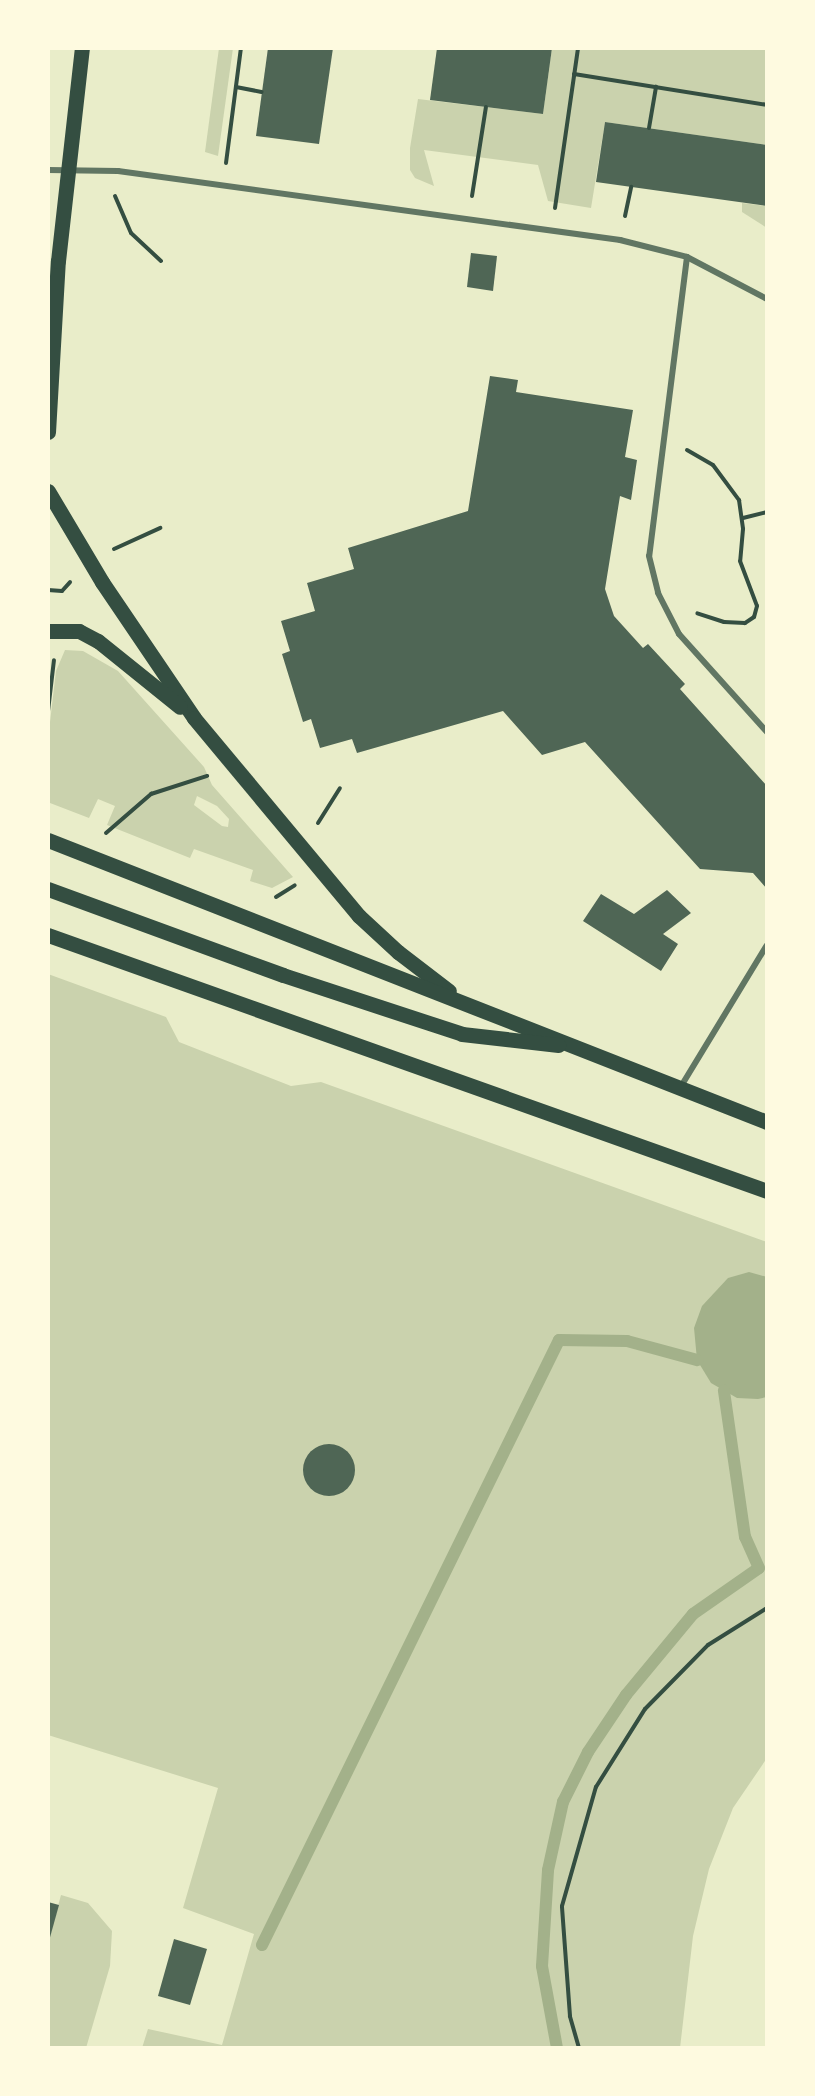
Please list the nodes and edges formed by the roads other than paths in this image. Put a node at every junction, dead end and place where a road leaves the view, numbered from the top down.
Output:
1 (82, 48) edge
2 (48, 170) edge
3 (67, 171) junction
4 (687, 257) junction
5 (767, 299) edge
6 (48, 432) edge
7 (48, 491) edge
8 (48, 632) edge
9 (194, 718) junction
10 (767, 732) edge
11 (48, 840) edge
12 (48, 889) edge
13 (48, 935) edge
14 (767, 945) edge
15 (463, 1001) junction
16 (579, 1048) junction
17 (680, 1089) junction
18 (767, 1122) edge
19 (767, 1191) edge

1 - 3 main road
2 - 3 street
3 - 4 street
3 - 6 main road
4 - 5 street
4 - 10 street
7 - 9 main road
8 - 9 main road
9 - 15 main road
11 - 15 main road
12 - 16 main road
13 - 19 main road
14 - 17 street
15 - 16 main road
16 - 17 main road
17 - 18 main road

